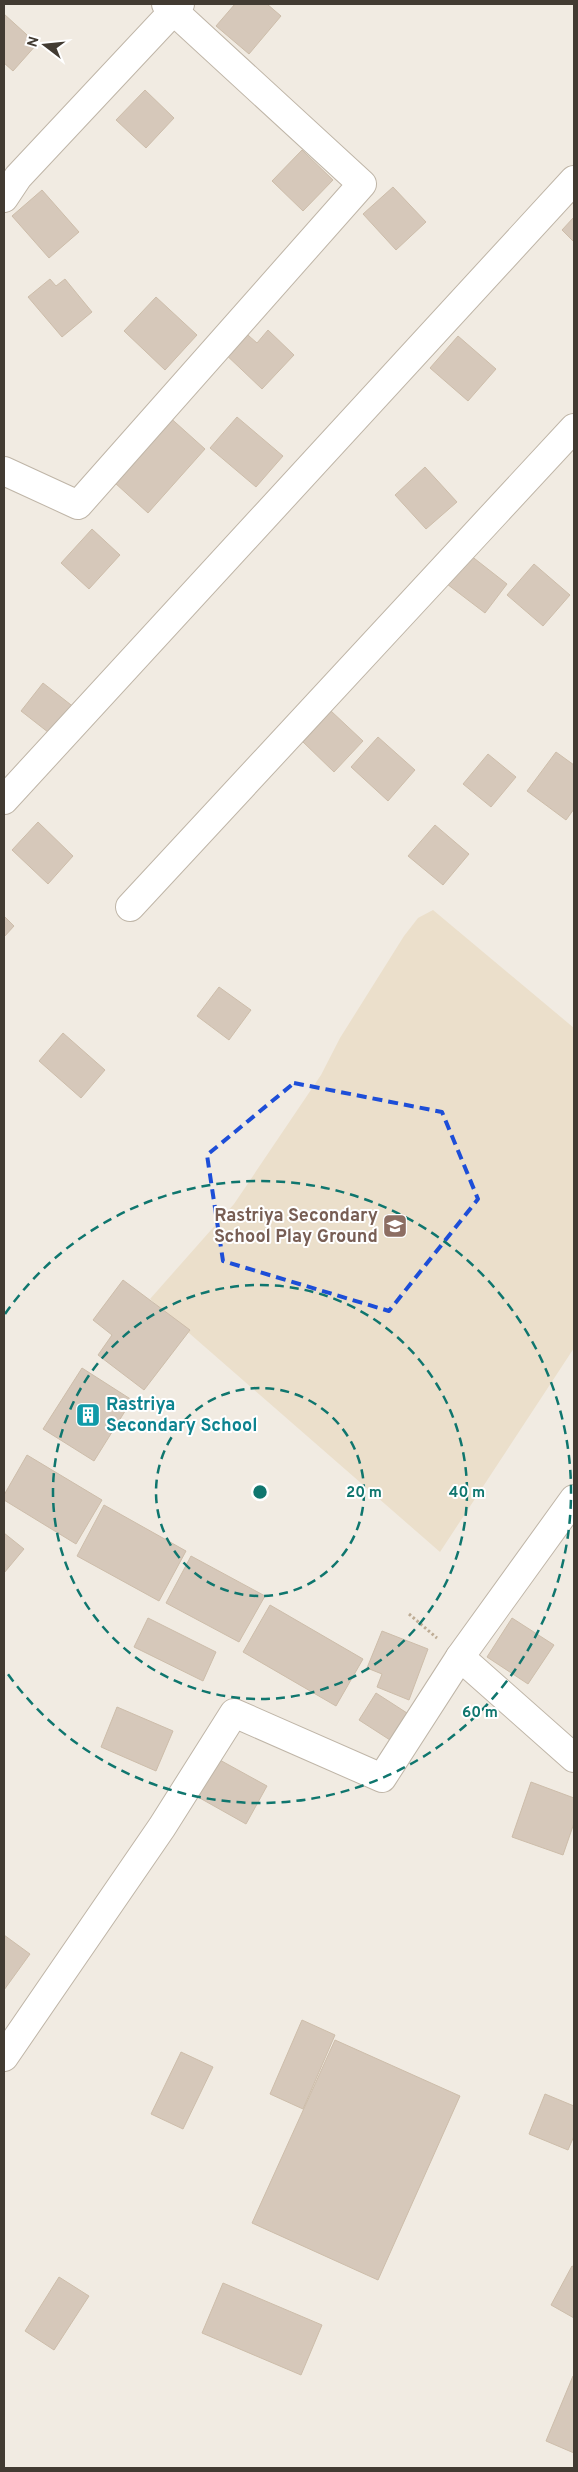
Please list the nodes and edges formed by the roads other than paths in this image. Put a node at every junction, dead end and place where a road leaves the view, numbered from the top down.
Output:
1 (173, 6) edge
2 (574, 180) edge
3 (4, 198) edge
4 (574, 428) edge
5 (4, 471) edge
6 (4, 800) edge
7 (130, 907) dead end
8 (574, 1499) edge
9 (460, 1658) junction
10 (574, 1758) edge
11 (4, 2057) edge

1 - 3 street
1 - 5 street
2 - 6 street
4 - 7 street
8 - 9 street
9 - 10 street
9 - 11 street

